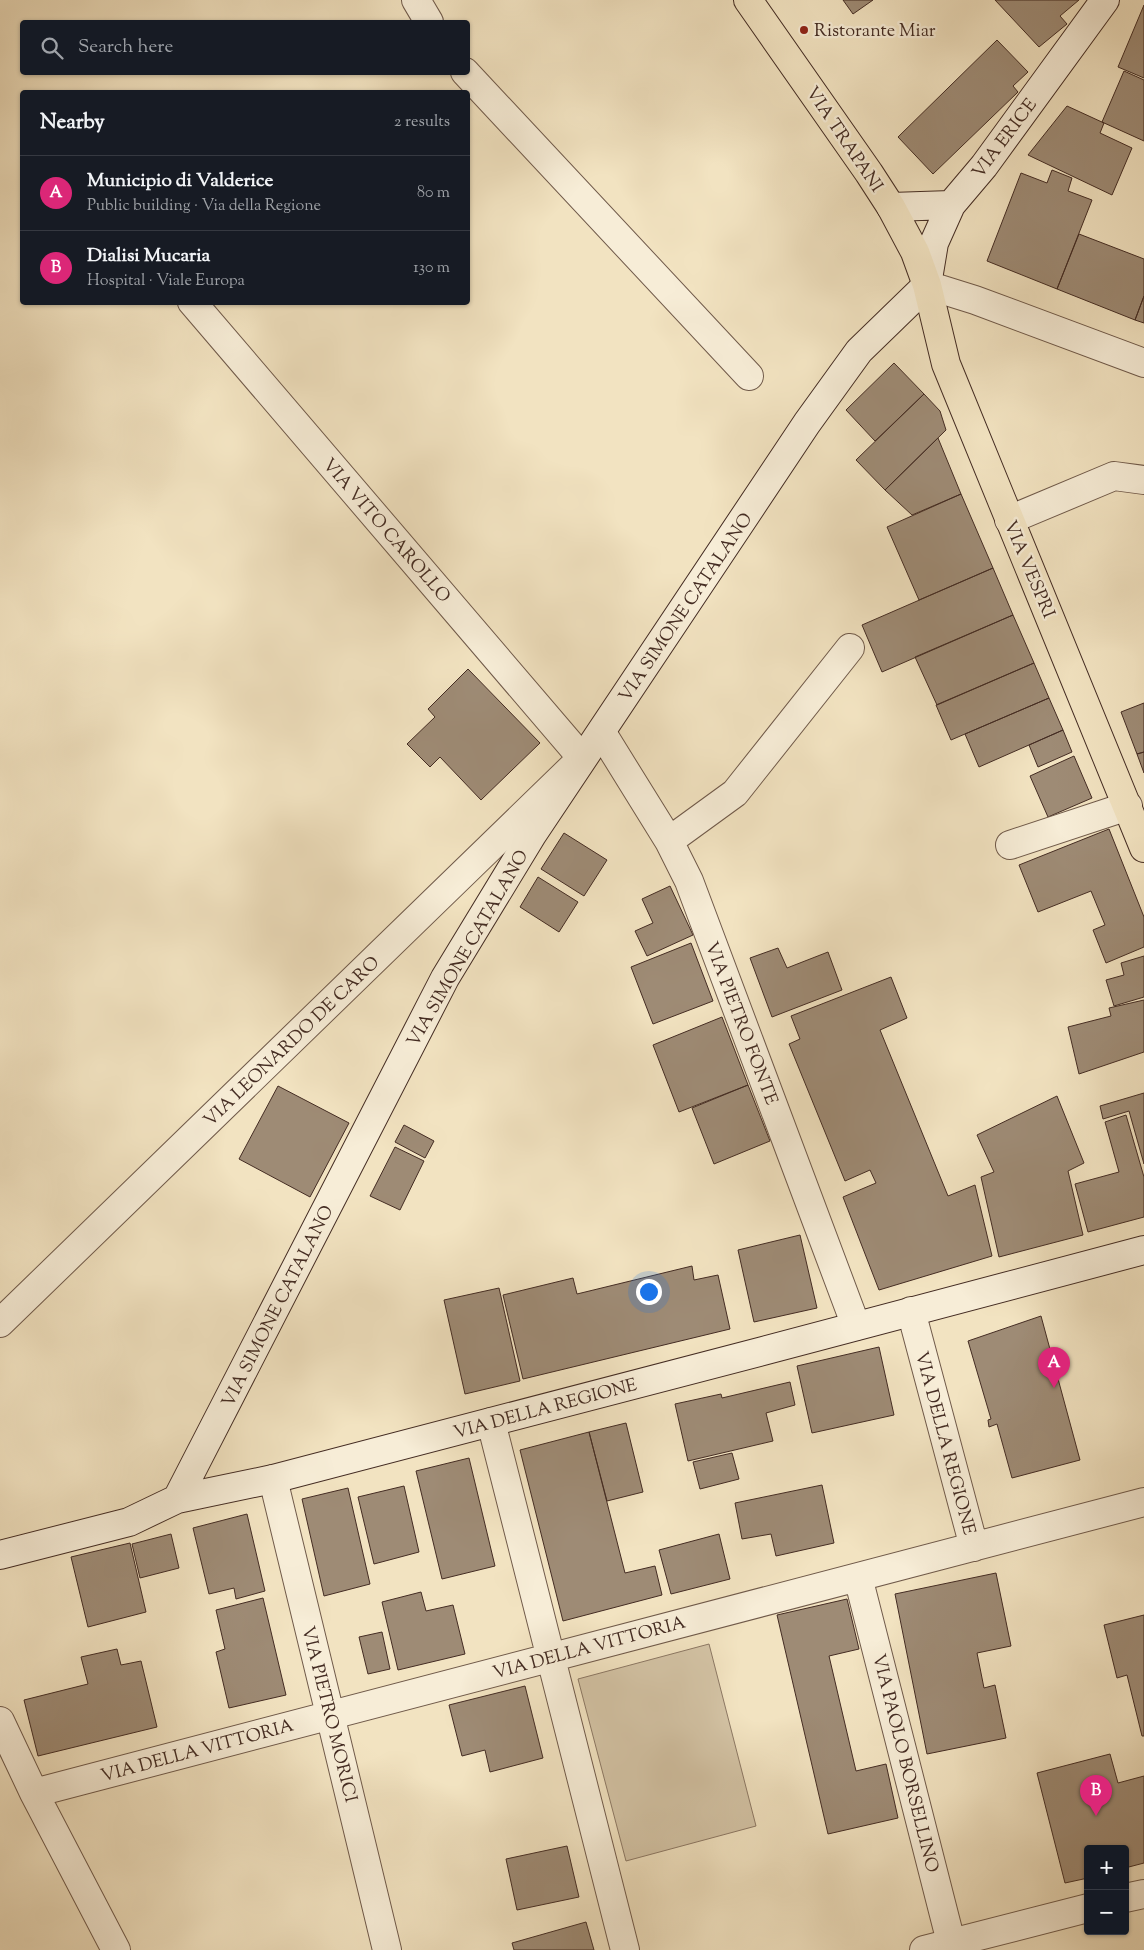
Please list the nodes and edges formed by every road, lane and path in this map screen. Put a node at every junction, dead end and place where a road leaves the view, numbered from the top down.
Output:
1 (416, 0) edge
2 (748, 0) edge
3 (1104, 0) edge
4 (428, 20) edge
5 (468, 75) edge
6 (951, 205) junction
7 (891, 207) junction
8 (927, 286) junction
9 (195, 305) edge
10 (1144, 363) edge
11 (749, 376) dead end
12 (1144, 480) edge
13 (1009, 520) junction
14 (850, 648) dead end
15 (602, 732) junction
16 (582, 758) junction
17 (1128, 806) junction
18 (669, 841) junction
19 (1010, 845) dead end
20 (1144, 848) edge
21 (1144, 1250) edge
22 (911, 1311) junction
23 (0, 1323) edge
24 (856, 1326) junction
25 (491, 1422) junction
26 (273, 1479) junction
27 (177, 1500) junction
28 (1144, 1502) edge
29 (974, 1547) junction
30 (0, 1555) edge
31 (858, 1577) junction
32 (550, 1658) junction
33 (330, 1715) junction
34 (0, 1721) edge
35 (34, 1793) junction
36 (1144, 1894) edge
37 (1129, 1897) edge
38 (1084, 1909) edge
39 (952, 1946) edge
40 (116, 1950) edge
41 (387, 1950) edge
42 (625, 1950) edge
43 (924, 1950) edge

1 - 4 street
2 - 7 main road, VIA TRAPANI
3 - 6 street, VIA ERICE
5 - 11 street
6 - 7 street
6 - 8 street, VIA ERICE
7 - 8 main road, VIA TRAPANI
8 - 10 street
8 - 13 main road, VIA VESPRI
8 - 15 street, VIA SIMONE CATALANO
9 - 16 street, VIA VITO CAROLLO
12 - 13 street
13 - 17 main road, VIA VESPRI
14 - 18 street
15 - 16 street, VIA SIMONE CATALANO
15 - 18 street, VIA PIETRO FONTE
16 - 23 street, VIA LEONARDO DE CARO
16 - 27 street, VIA SIMONE CATALANO
17 - 19 street
17 - 20 main road, VIA VESPRI
18 - 24 street, VIA PIETRO FONTE
21 - 22 street, VIA DELLA REGIONE
22 - 24 street, VIA DELLA REGIONE
22 - 29 street, VIA DELLA REGIONE
24 - 25 street, VIA DELLA REGIONE
25 - 26 street, VIA DELLA REGIONE
25 - 32 street
26 - 27 street, VIA DELLA REGIONE
26 - 33 street, VIA PIETRO MORICI
27 - 30 street
28 - 29 street, VIA DELLA VITTORIA
29 - 31 street, VIA DELLA VITTORIA
31 - 32 street, VIA DELLA VITTORIA
31 - 39 street, VIA PAOLO BORSELLINO
32 - 33 street, VIA DELLA VITTORIA
32 - 42 street
33 - 35 street, VIA DELLA VITTORIA
33 - 41 street, VIA PIETRO MORICI
34 - 35 street
35 - 40 street
36 - 37 street
38 - 39 street
39 - 43 street

